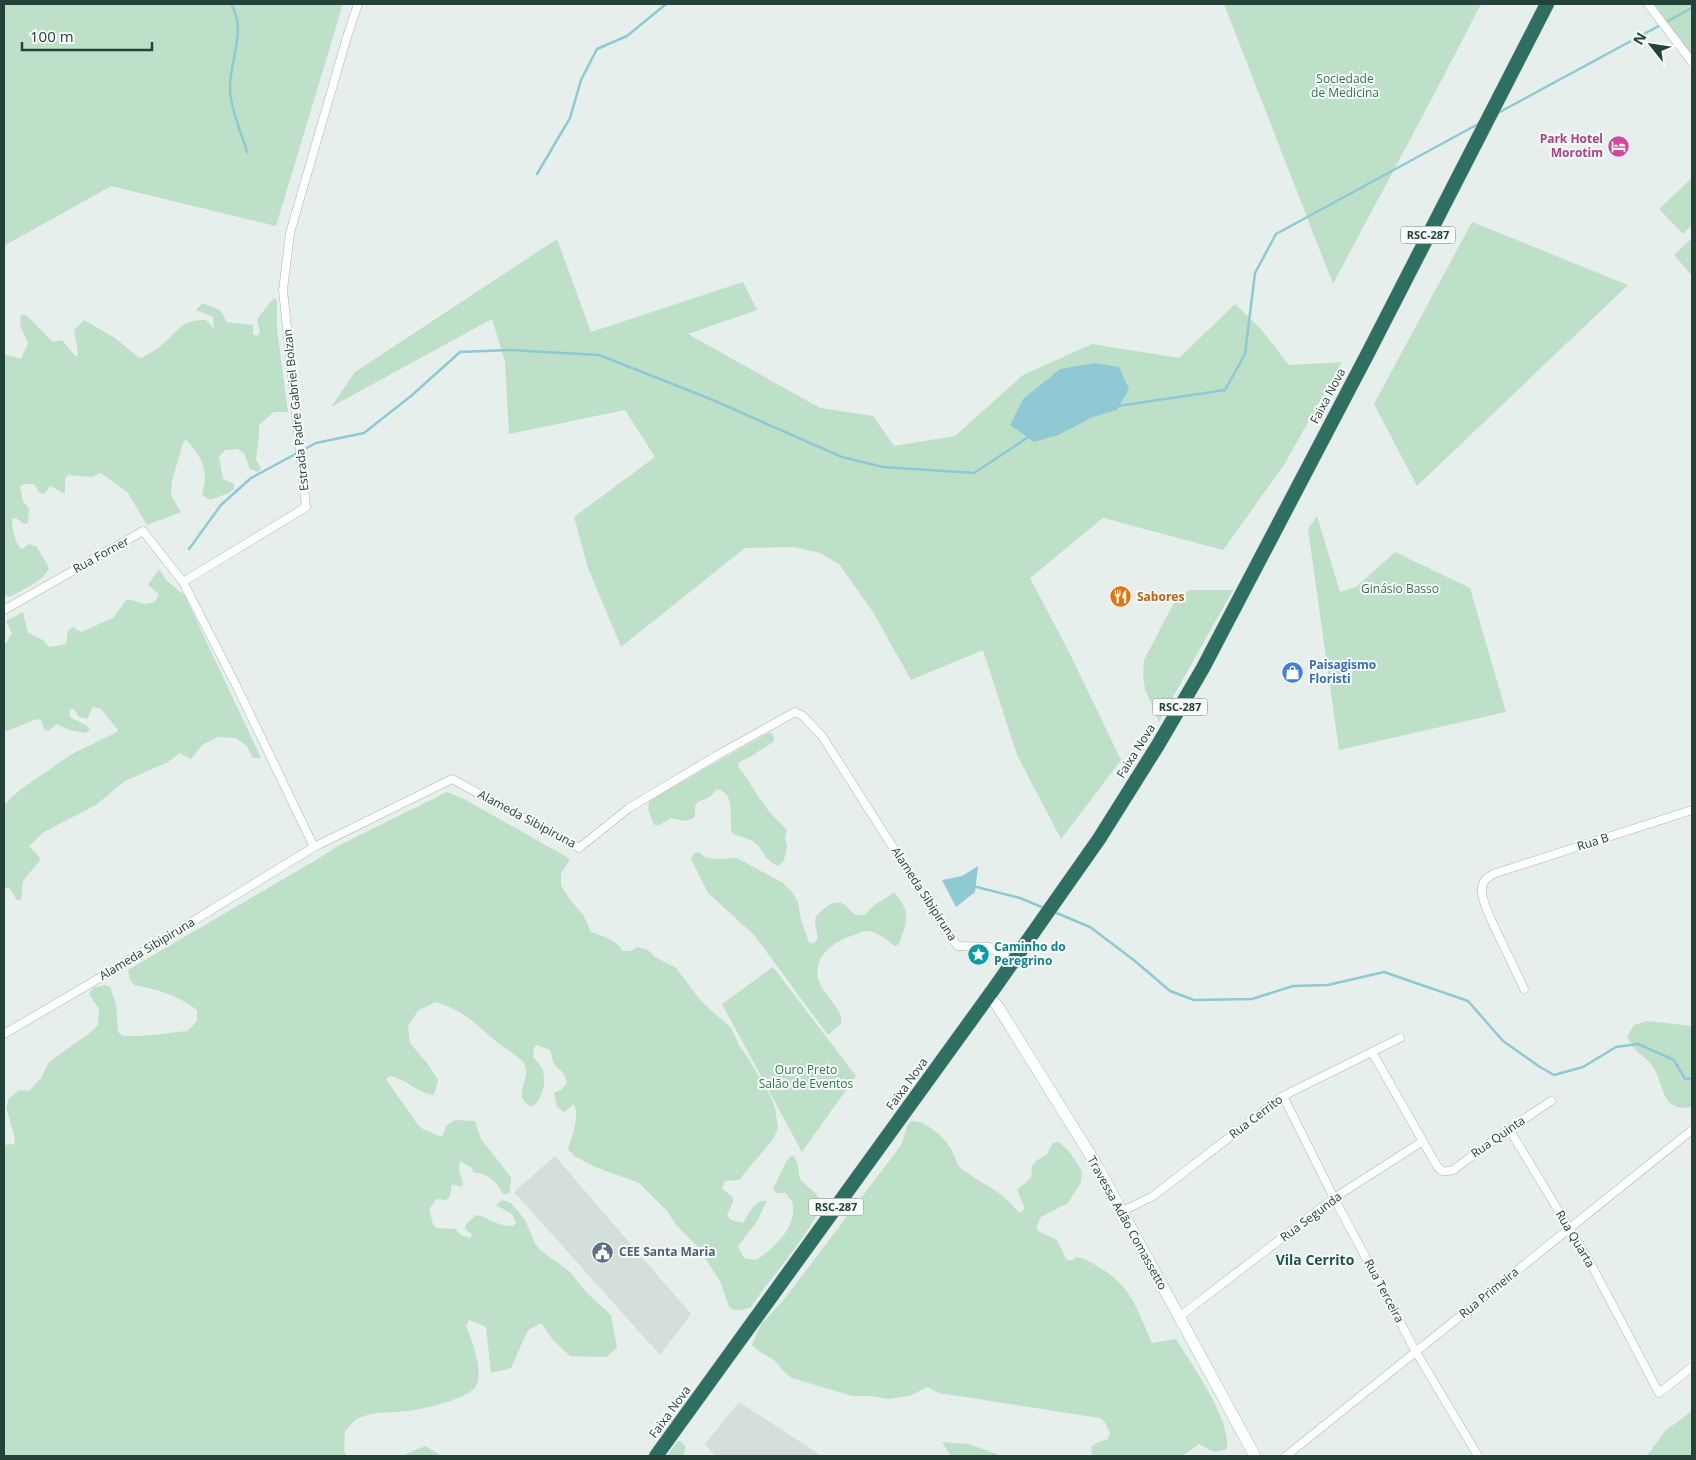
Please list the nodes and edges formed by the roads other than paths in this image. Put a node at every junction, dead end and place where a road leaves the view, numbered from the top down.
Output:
1 (358, 4) edge
2 (1547, 4) edge
3 (1648, 4) edge
4 (1692, 62) edge
5 (183, 582) junction
6 (4, 610) edge
7 (1692, 810) edge
8 (314, 846) junction
9 (1013, 961) junction
10 (1524, 989) dead end
11 (988, 997) junction
12 (4, 1034) edge
13 (1400, 1038) dead end
14 (1372, 1052) junction
15 (1283, 1096) junction
16 (1551, 1101) dead end
17 (1509, 1129) junction
18 (1692, 1130) edge
19 (1423, 1141) junction
20 (1334, 1198) junction
21 (1121, 1211) junction
22 (1569, 1229) junction
23 (1179, 1317) junction
24 (1416, 1352) junction
25 (1692, 1368) edge
26 (656, 1456) edge
27 (1255, 1456) edge
28 (1286, 1456) edge
29 (1478, 1456) edge

1 - 5 street, Estrada Padre Gabriel Bolzan
2 - 9 highway, Faixa Nova / RSC-287
3 - 4 street
5 - 6 street, Rua Forner
5 - 8 street
7 - 10 street, Rua B
8 - 9 street, Alameda Sibipiruna
8 - 12 street, Alameda Sibipiruna
9 - 11 highway, Faixa Nova / RSC-287
11 - 21 street, Travessa Adão Comassetto
11 - 26 highway, Faixa Nova / RSC-287
13 - 14 street, Rua Cerrito
14 - 15 street, Rua Cerrito
14 - 19 street
15 - 20 street, Rua Terceira
15 - 21 street, Rua Cerrito
16 - 17 street, Rua Quinta
17 - 19 street, Rua Quinta
17 - 22 street, Rua Quarta
18 - 22 street, Rua Primeira
19 - 20 street, Rua Segunda
20 - 23 street, Rua Segunda
20 - 24 street, Rua Terceira
21 - 23 street, Travessa Adão Comassetto
22 - 24 street, Rua Primeira
22 - 25 street, Rua Quarta
23 - 27 street, Travessa Adão Comassetto
24 - 28 street, Rua Primeira
24 - 29 street, Rua Terceira

